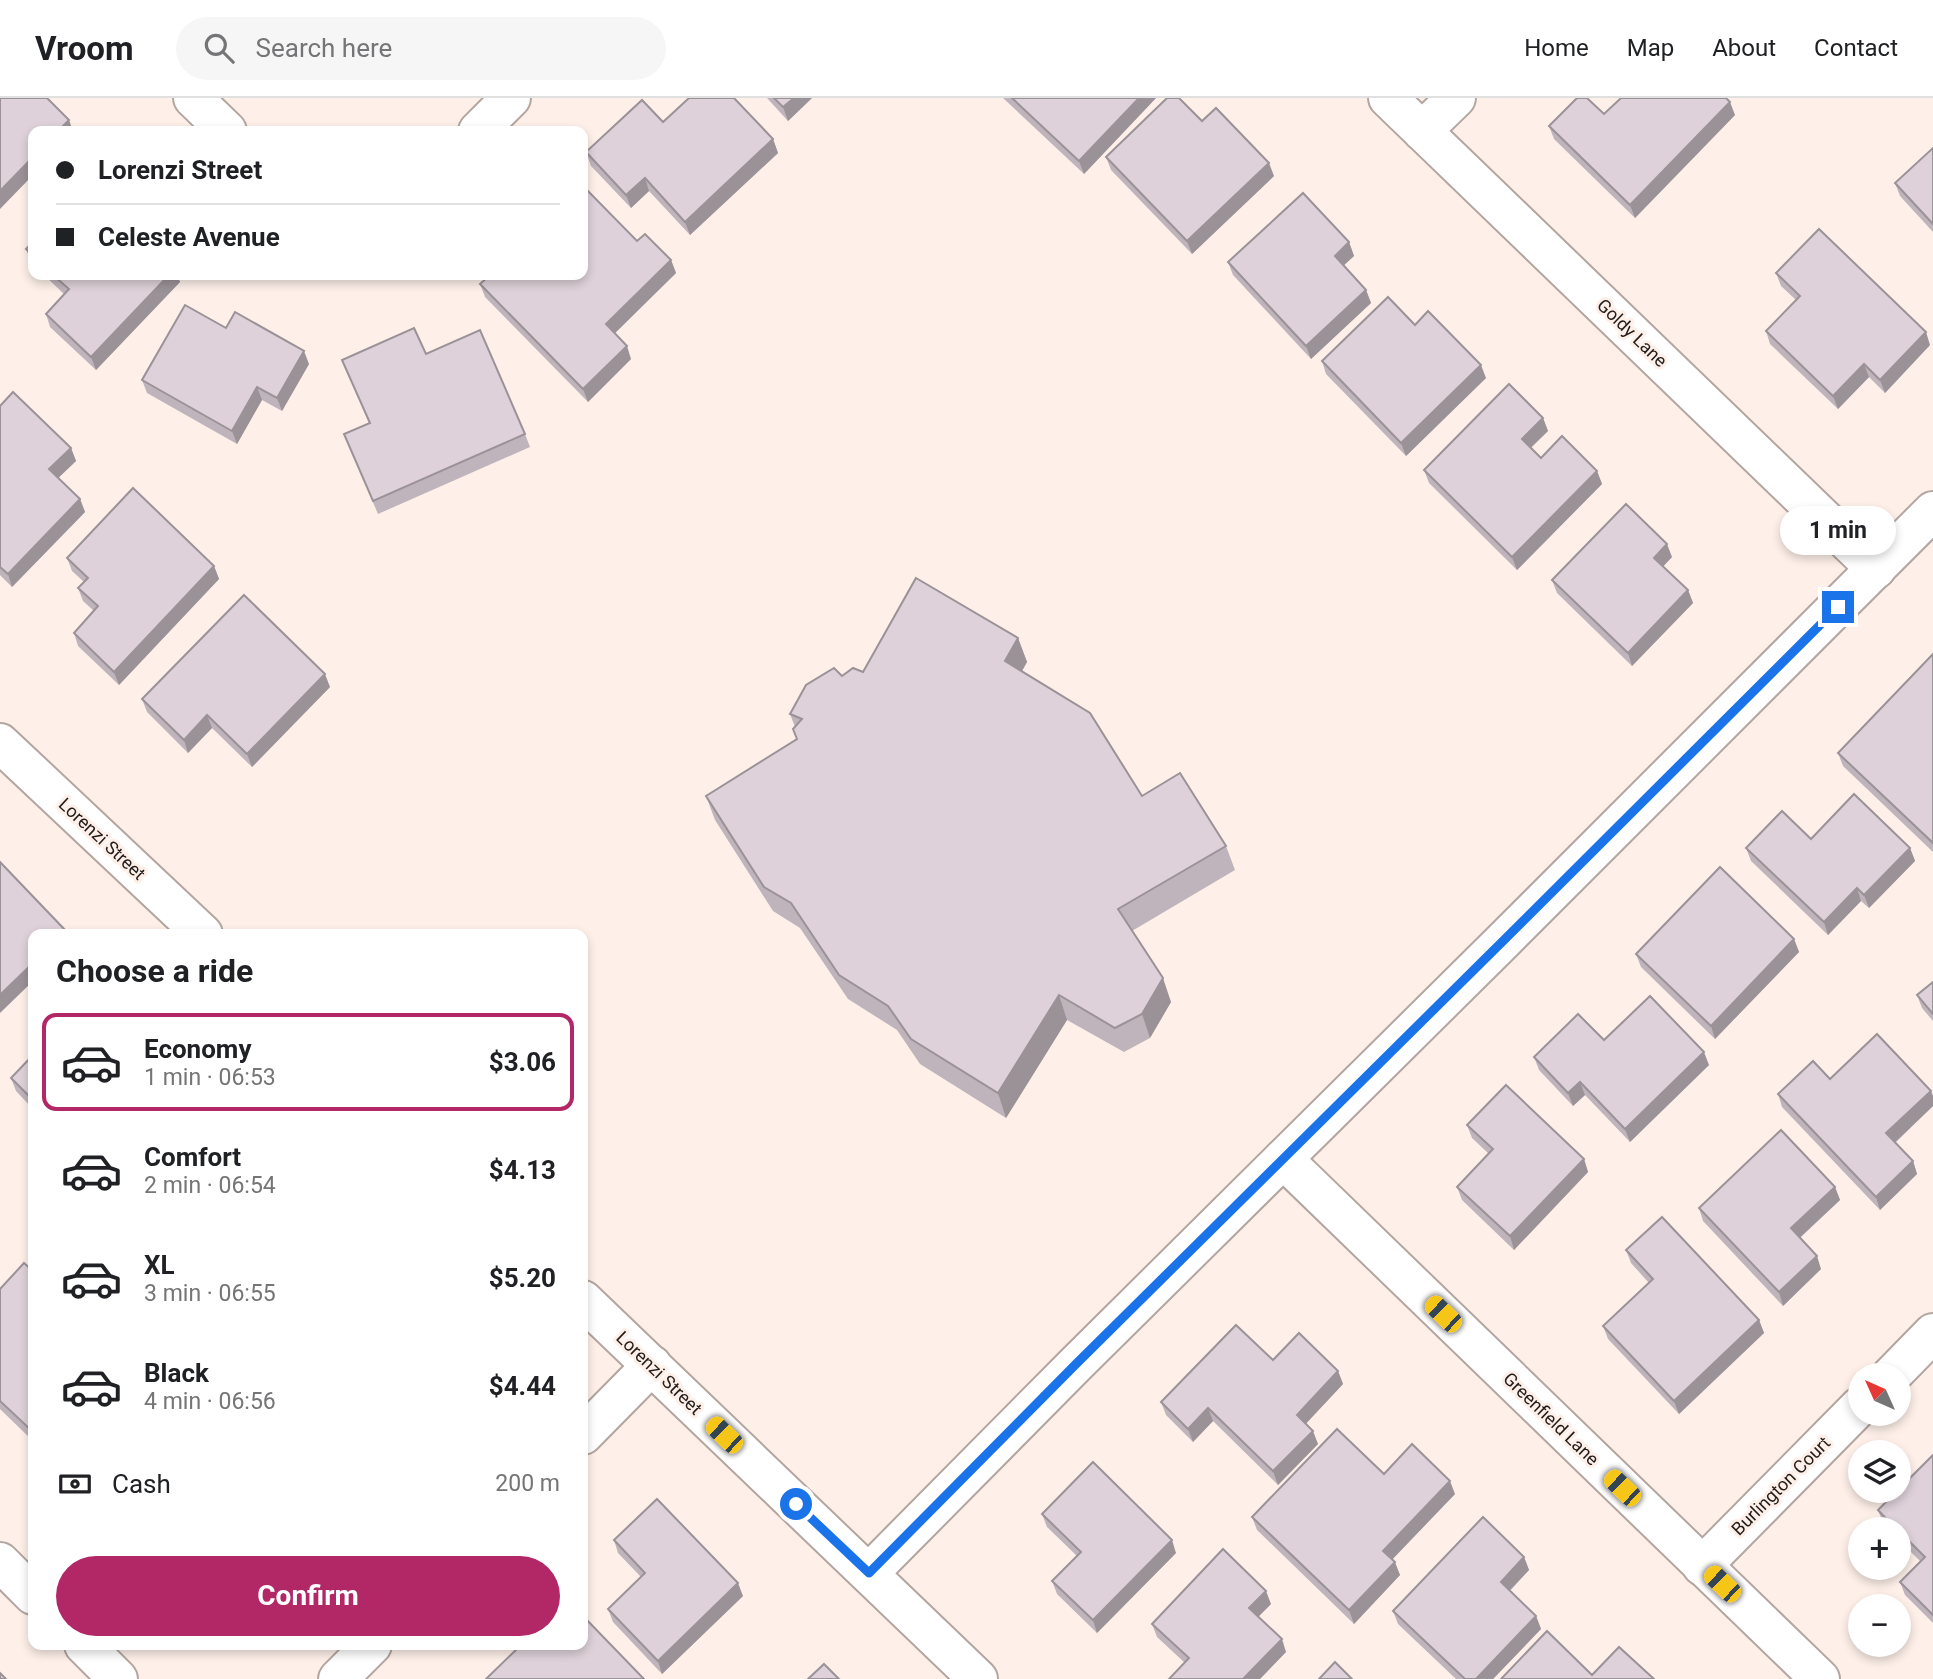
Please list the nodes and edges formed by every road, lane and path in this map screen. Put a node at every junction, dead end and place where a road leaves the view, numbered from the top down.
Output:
1 (192, 98) edge
2 (512, 98) edge
3 (1388, 98) edge
4 (1456, 98) edge
5 (222, 126) edge
6 (483, 126) edge
7 (1422, 131) junction
8 (1933, 512) edge
9 (1876, 569) junction
10 (0, 743) edge
11 (198, 929) edge
12 (1283, 1159) junction
13 (588, 1305) edge
14 (1933, 1333) edge
15 (1904, 1363) edge
16 (652, 1366) junction
17 (1848, 1418) edge
18 (588, 1430) edge
19 (0, 1562) edge
20 (1702, 1566) junction
21 (869, 1573) junction
22 (28, 1590) edge
23 (89, 1650) edge
24 (367, 1650) edge
25 (118, 1679) edge
26 (338, 1679) edge
27 (978, 1679) edge
28 (1820, 1679) edge

1 - 5 street
2 - 6 street
3 - 7 street, Goldy Lane
4 - 7 street
7 - 9 street, Goldy Lane
8 - 9 street
9 - 12 street
10 - 11 street, Lorenzi Street
12 - 20 street, Greenfield Lane
12 - 21 street
13 - 16 street, Lorenzi Street
14 - 15 street
16 - 18 street
16 - 21 street, Lorenzi Street
17 - 20 street, Burlington Court
19 - 22 street
20 - 28 street, Greenfield Lane
21 - 27 street, Lorenzi Street
23 - 25 street
24 - 26 street

